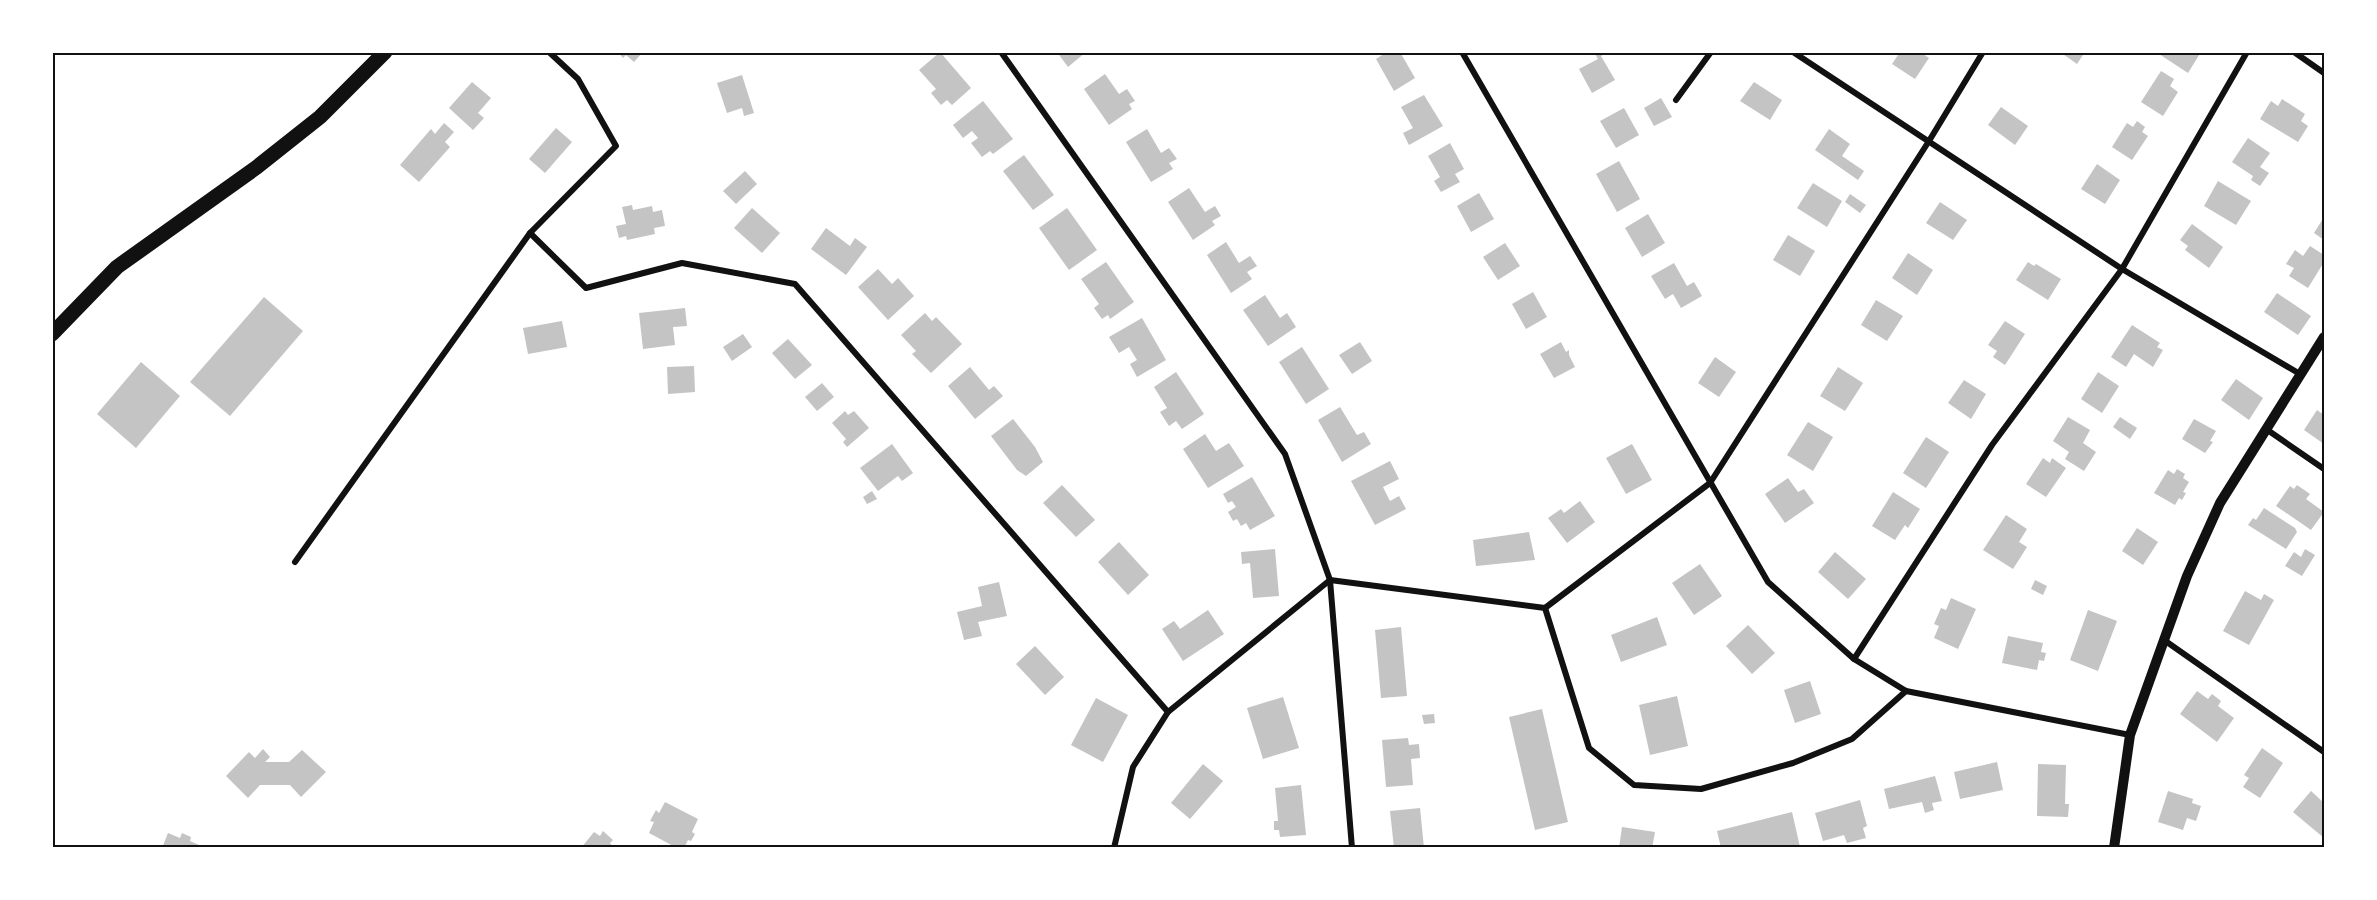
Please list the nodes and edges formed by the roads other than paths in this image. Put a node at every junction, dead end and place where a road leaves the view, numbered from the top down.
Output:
1 (385, 52) edge
2 (549, 52) edge
3 (1001, 52) edge
4 (1462, 52) edge
5 (1711, 52) edge
6 (1793, 52) edge
7 (1983, 52) edge
8 (2247, 52) edge
9 (2294, 52) edge
10 (2325, 73) edge
11 (1676, 100) dead end
12 (1929, 141) junction
13 (530, 233) junction
14 (2122, 269) junction
15 (52, 334) edge
16 (2325, 337) edge
17 (2300, 374) junction
18 (2266, 429) junction
19 (2325, 469) edge
20 (1710, 483) junction
21 (295, 562) dead end
22 (1330, 580) junction
23 (1545, 608) junction
24 (2164, 640) junction
25 (1854, 659) junction
26 (1906, 691) junction
27 (1168, 712) junction
28 (2130, 735) junction
29 (2325, 752) edge
30 (1114, 848) edge
31 (1352, 848) edge
32 (2114, 848) edge

1 - 15 main road
2 - 13 street
3 - 22 street
4 - 20 street
5 - 11 street
6 - 12 street
7 - 12 street
8 - 14 street
9 - 10 street
12 - 14 street
12 - 20 street
13 - 21 street
13 - 27 street
14 - 17 street
14 - 25 street
16 - 17 street
17 - 18 street
18 - 19 street
18 - 24 street
20 - 23 street
20 - 25 street
22 - 23 street
22 - 27 street
22 - 31 street
23 - 26 street
24 - 28 street
24 - 29 street
25 - 26 street
26 - 28 street
27 - 30 street
28 - 32 street

